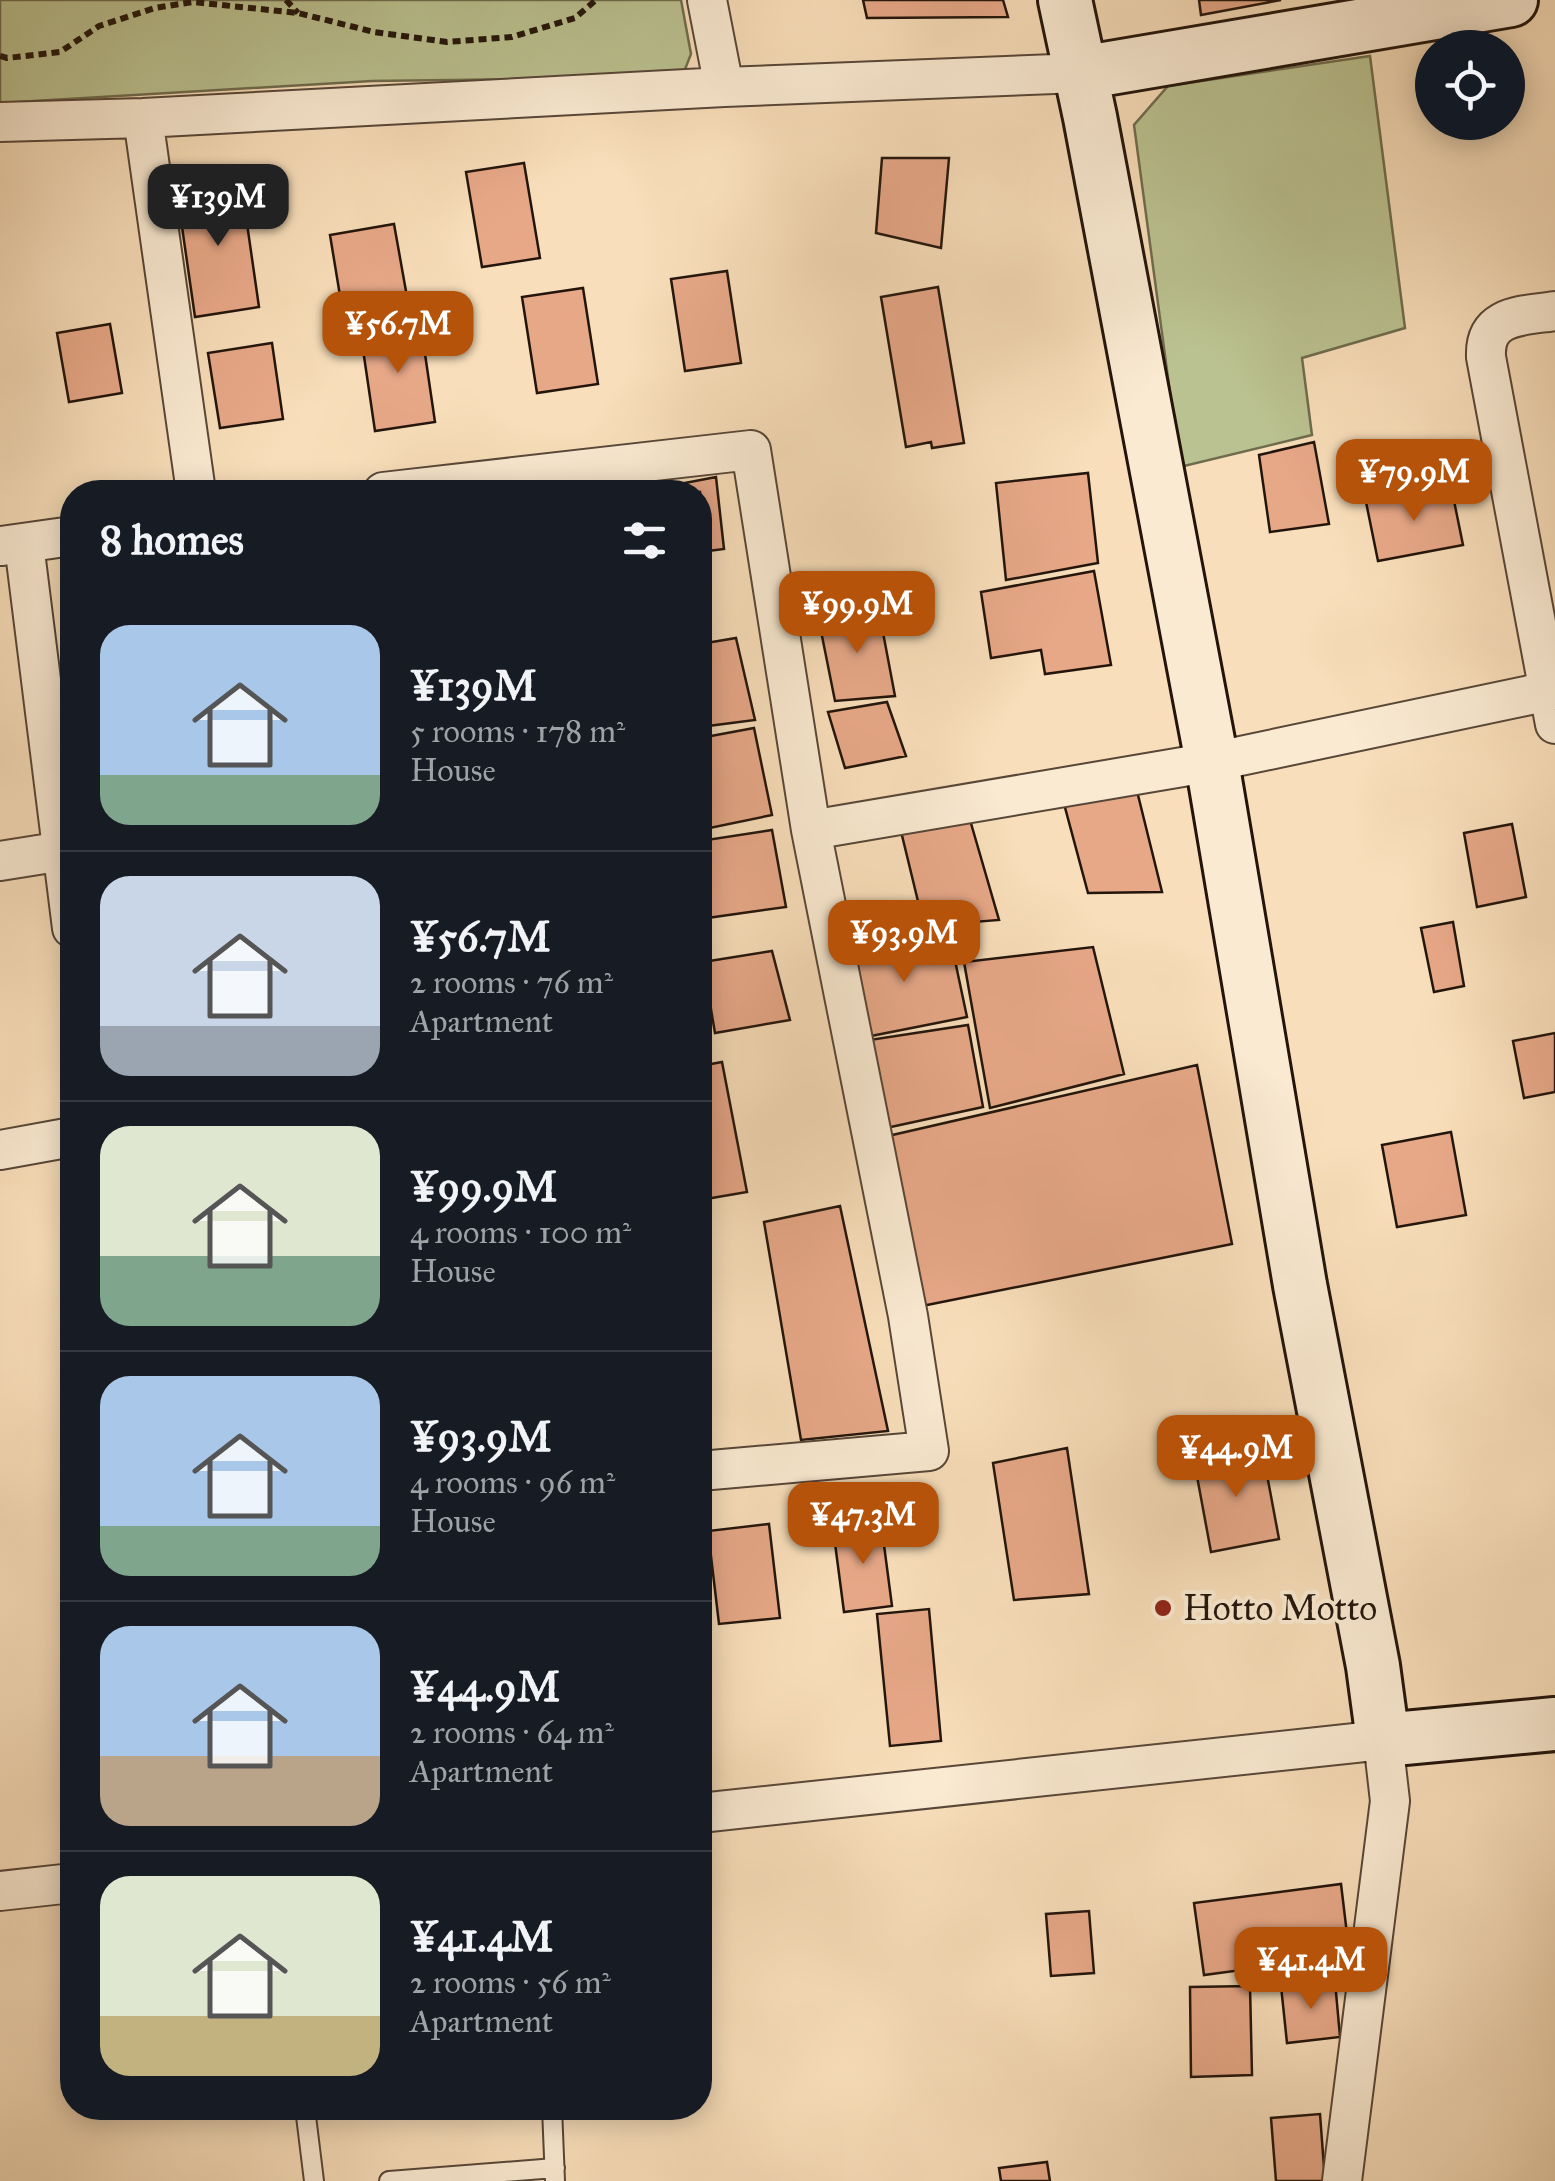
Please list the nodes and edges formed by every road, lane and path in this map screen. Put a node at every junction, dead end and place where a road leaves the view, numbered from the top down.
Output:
1 (286, 0) edge
2 (596, 0) edge
3 (707, 0) edge
4 (1065, 0) edge
5 (1511, 0) edge
6 (298, 13) junction
7 (0, 56) edge
8 (1081, 73) junction
9 (724, 87) junction
10 (143, 118) junction
11 (0, 122) edge
12 (1555, 310) edge
13 (194, 480) edge
14 (488, 480) edge
15 (60, 538) edge
16 (12, 545) edge
17 (1552, 708) edge
18 (1212, 762) junction
19 (811, 830) junction
20 (60, 834) edge
21 (60, 852) edge
22 (0, 861) edge
23 (60, 1139) edge
24 (0, 1150) edge
25 (712, 1471) edge
26 (1555, 1724) edge
27 (1383, 1740) junction
28 (712, 1812) edge
29 (60, 1884) edge
30 (0, 1890) edge
31 (306, 2120) edge
32 (553, 2120) edge
33 (555, 2174) edge
34 (314, 2181) edge
35 (390, 2181) edge
36 (1342, 2181) edge

1 - 6 path
2 - 6 path
3 - 9 street
4 - 8 street
5 - 8 street
6 - 7 path
8 - 9 street
8 - 18 street
9 - 10 street
10 - 11 street
10 - 13 street
12 - 17 street
14 - 19 street
15 - 16 street
16 - 20 street
17 - 18 street
18 - 19 street
18 - 27 street
19 - 25 street
21 - 22 street
23 - 24 street
26 - 27 street
27 - 28 street
27 - 36 street
29 - 30 street
31 - 34 lane
32 - 33 lane
33 - 35 lane

